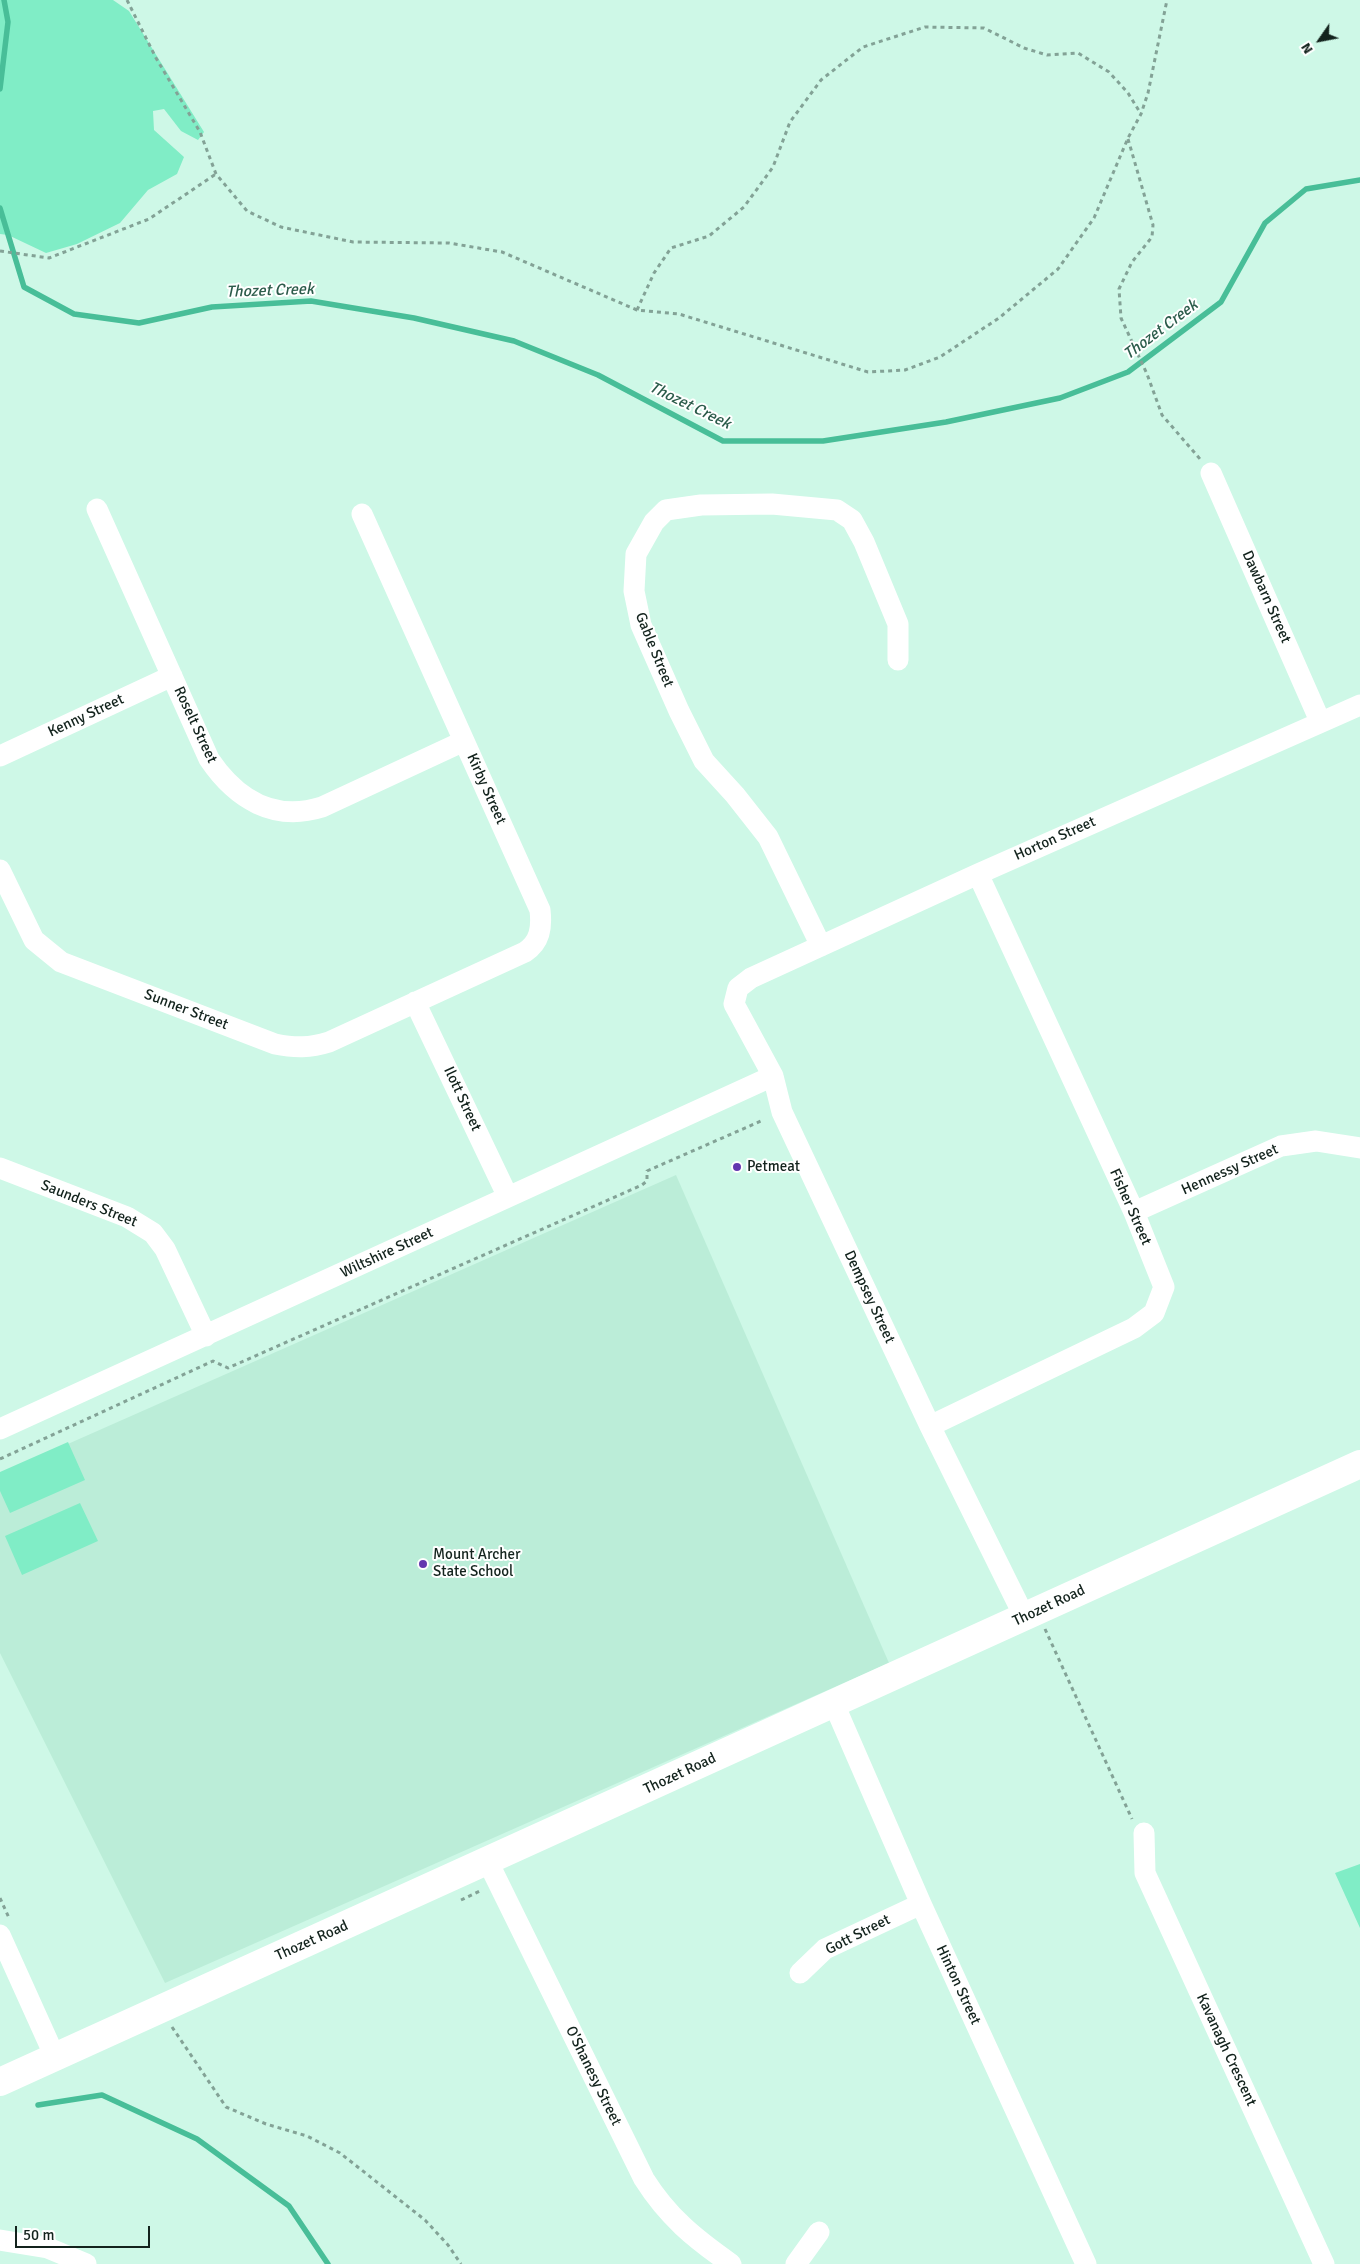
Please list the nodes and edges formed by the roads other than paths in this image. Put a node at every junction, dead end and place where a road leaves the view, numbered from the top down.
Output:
1 (1211, 473) road end
2 (97, 509) dead end
3 (362, 514) dead end
4 (898, 660) dead end
5 (172, 676) junction
6 (1360, 705) edge
7 (1320, 721) junction
8 (464, 741) junction
9 (0, 756) edge
10 (0, 870) edge
11 (978, 874) junction
12 (821, 946) junction
13 (751, 978) joint
14 (415, 1002) junction
15 (773, 1076) junction
16 (1360, 1148) edge
17 (0, 1168) edge
18 (508, 1197) junction
19 (1134, 1212) junction
20 (206, 1336) junction
21 (930, 1426) junction
22 (0, 1430) edge
23 (1360, 1464) edge
24 (1031, 1615) junction
25 (834, 1704) junction
26 (1144, 1833) road end
27 (488, 1862) junction
28 (921, 1904) junction
29 (6, 1930) edge
30 (800, 1973) dead end
31 (55, 2057) junction
32 (0, 2082) edge
33 (818, 2232) dead end
34 (0, 2240) edge
35 (86, 2264) edge
36 (731, 2264) edge
37 (796, 2264) edge
38 (1086, 2264) edge
39 (1324, 2264) edge

1 - 7 street, Dawbarn Street
2 - 5 street, Roselt Street
3 - 8 street, Kirby Street
4 - 12 street, Gable Street
5 - 8 street, Roselt Street
5 - 9 street, Kenny Street
6 - 7 street, Horton Street
7 - 11 street, Horton Street
8 - 14 street, Kirby Street
10 - 14 street, Sunner Street
11 - 12 street, Horton Street
11 - 19 street, Fisher Street
12 - 13 street, Horton Street
13 - 15 street, Dempsey Street
14 - 18 street, Ilott Street
15 - 18 street, Wiltshire Street
15 - 21 street, Dempsey Street
16 - 19 street, Hennessy Street
17 - 20 street, Saunders Street
18 - 20 street, Wiltshire Street
19 - 21 street, Fisher Street
20 - 22 street, Wiltshire Street
21 - 24 street, Dempsey Street
23 - 24 street, Thozet Road
24 - 25 street, Thozet Road
25 - 27 street, Thozet Road
25 - 28 street, Hinton Street
26 - 39 street, Kavanagh Crescent
27 - 31 street, Thozet Road
27 - 36 street, O'Shanesy Street
28 - 30 street, Gott Street
28 - 38 street, Hinton Street
29 - 31 street
31 - 32 street, Thozet Road
33 - 37 street
34 - 35 street

